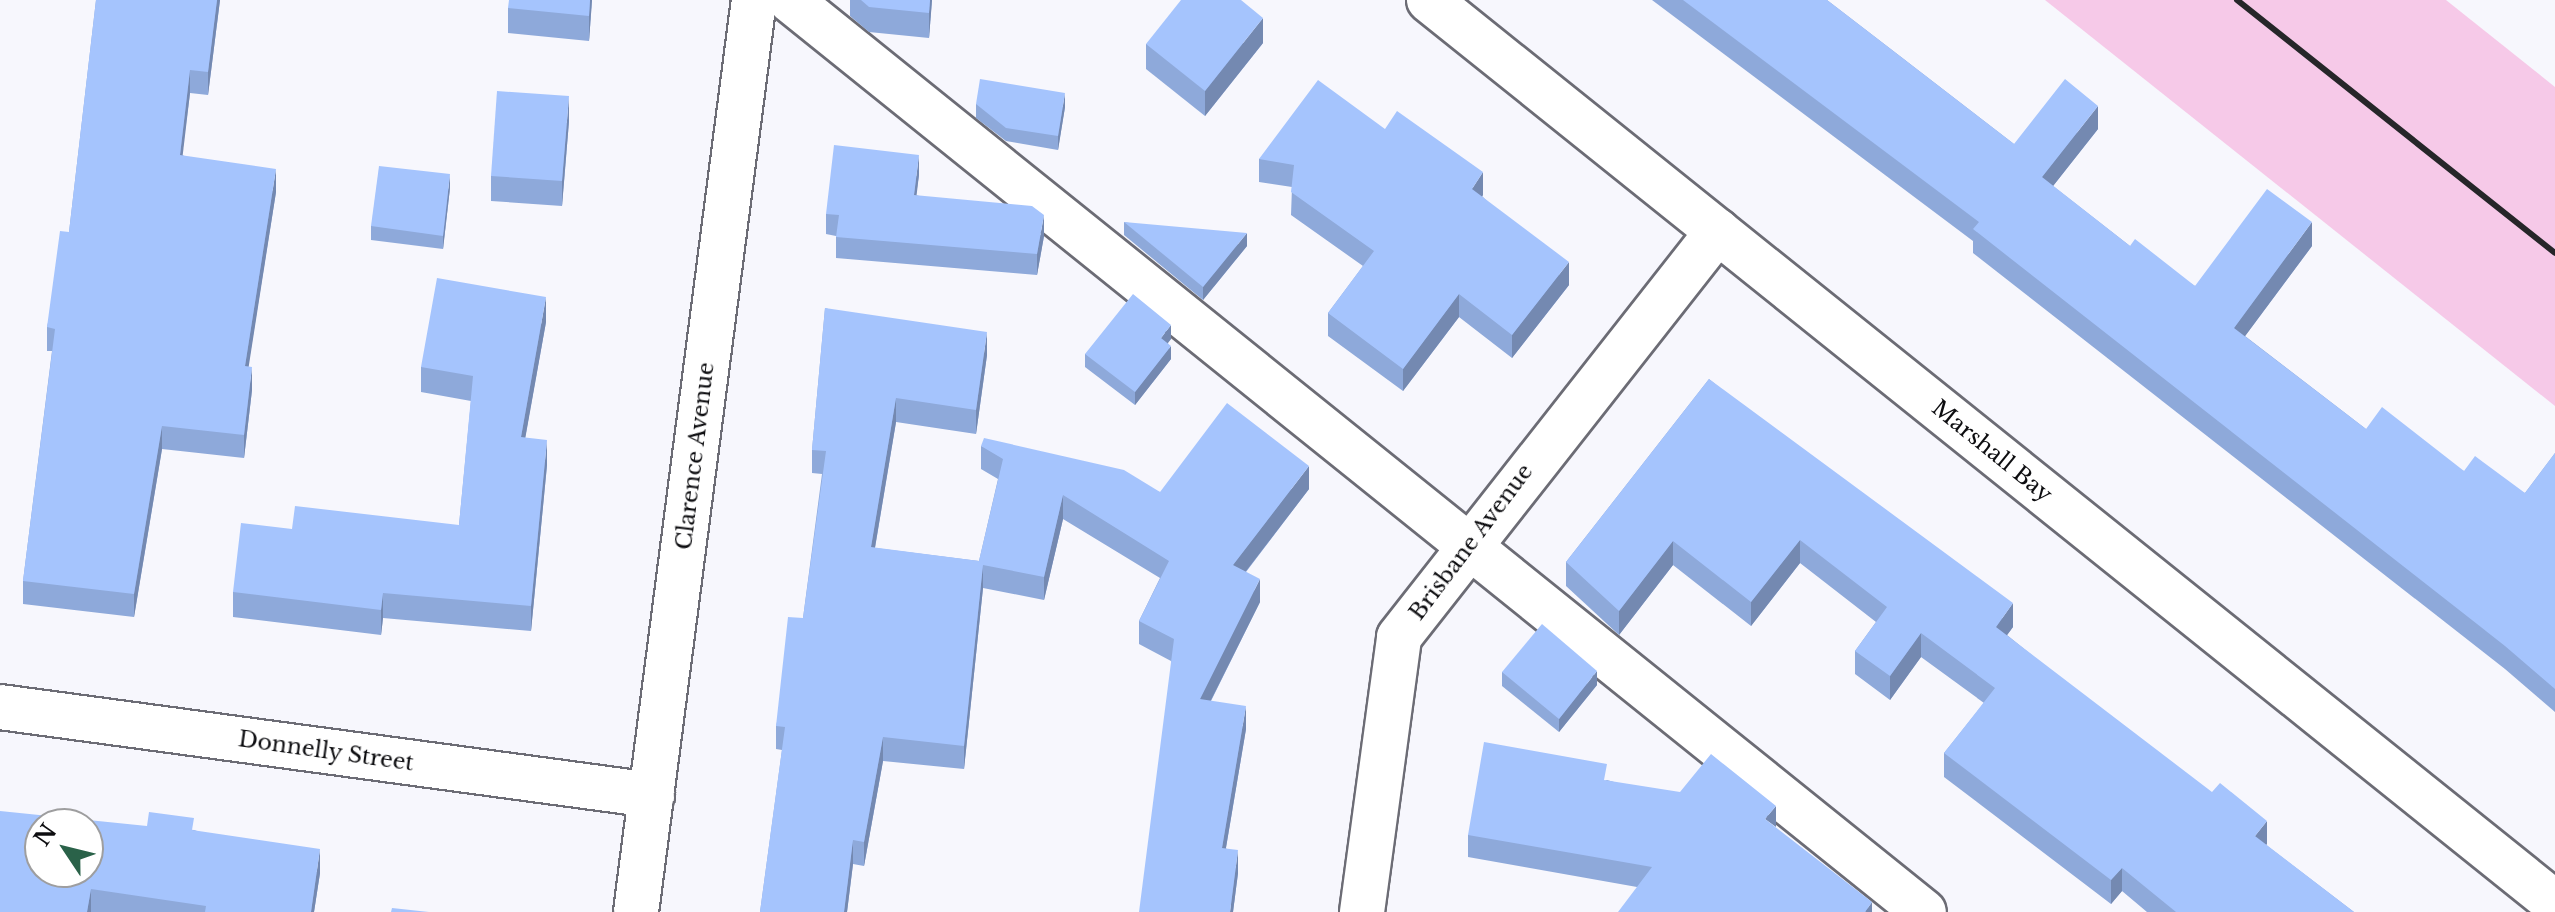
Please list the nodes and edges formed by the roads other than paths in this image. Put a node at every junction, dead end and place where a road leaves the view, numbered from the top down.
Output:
1 (754, 0) edge
2 (790, 0) edge
3 (1429, 0) edge
4 (1718, 231) junction
5 (1465, 546) junction
6 (0, 707) edge
7 (652, 795) junction
8 (2555, 903) edge
9 (636, 912) edge
10 (1362, 912) edge
11 (1924, 912) edge

1 - 7 street, Clarence Avenue
2 - 5 street
3 - 4 street, Marshall Bay
4 - 5 street, Brisbane Avenue
4 - 8 street, Marshall Bay
5 - 10 street, Brisbane Avenue
5 - 11 street
6 - 7 street, Donnelly Street
7 - 9 street, Clarence Avenue

